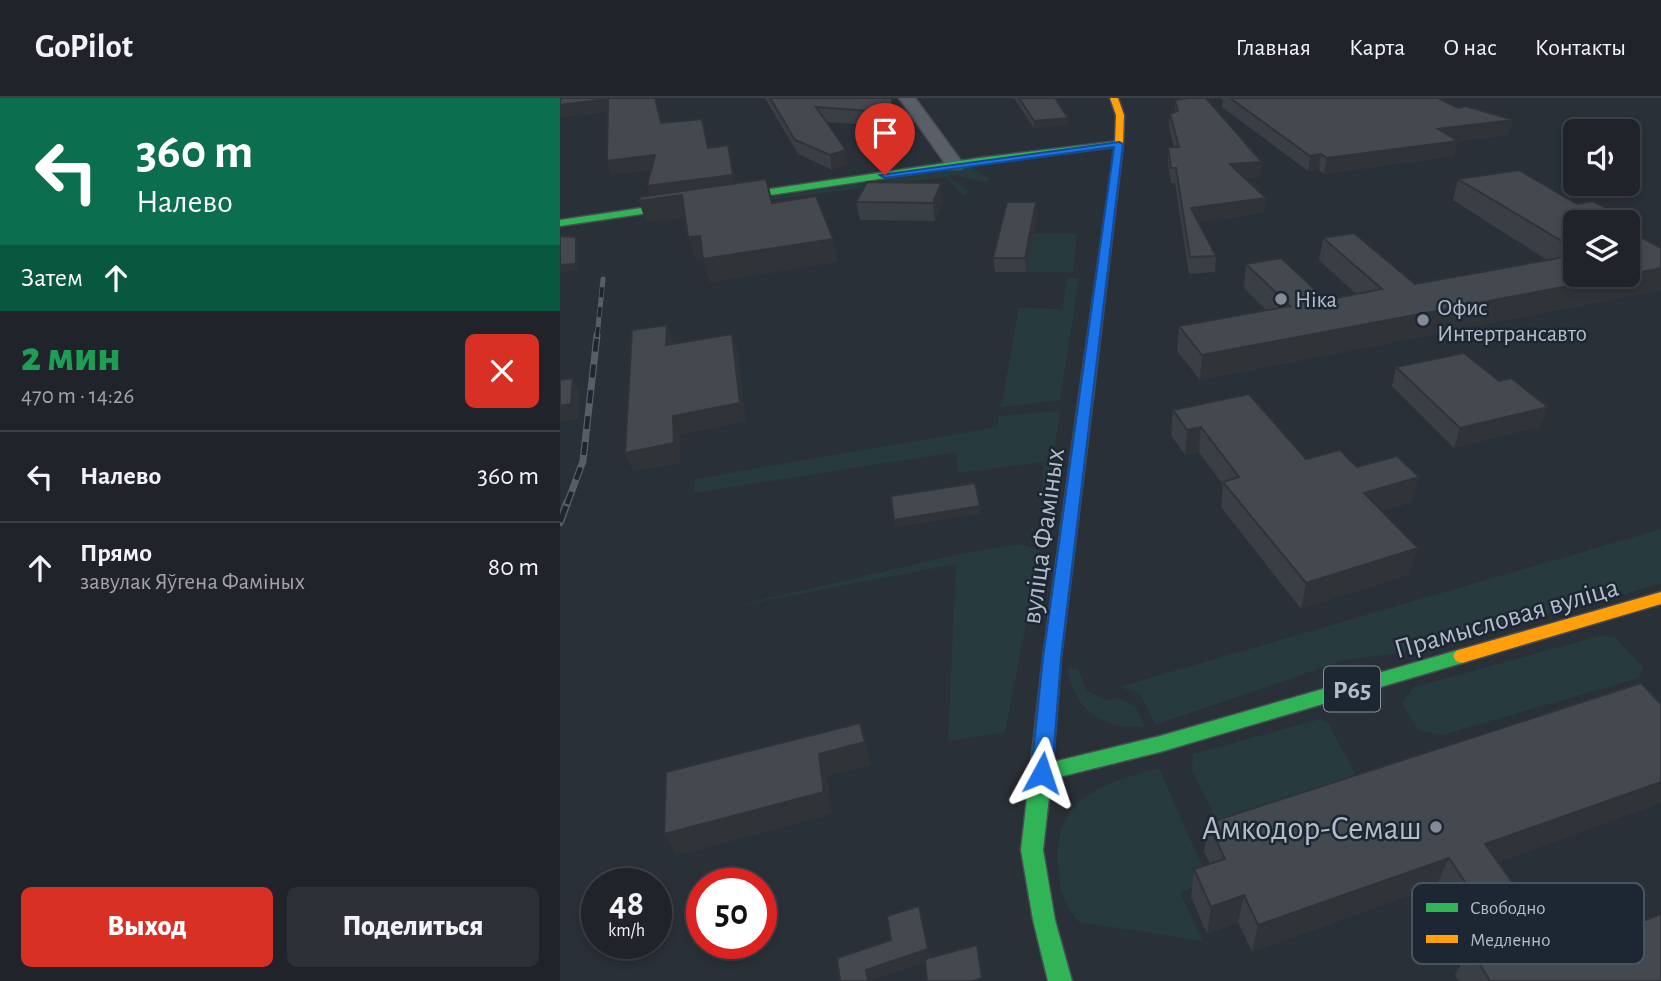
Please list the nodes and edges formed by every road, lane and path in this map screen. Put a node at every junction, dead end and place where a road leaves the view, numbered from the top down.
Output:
1 (907, 98) edge
2 (1114, 98) edge
3 (1119, 144) junction
4 (955, 165) junction
5 (560, 223) edge
6 (1661, 598) edge
7 (1042, 773) junction
8 (1060, 981) edge

1 - 4 street
2 - 3 main road, вуліца Фаміных
3 - 4 main road
3 - 7 main road, вуліца Фаміных
4 - 5 main road
6 - 7 main road, Прамысловая вуліца / Р65
7 - 8 main road, вуліца Фаміных

